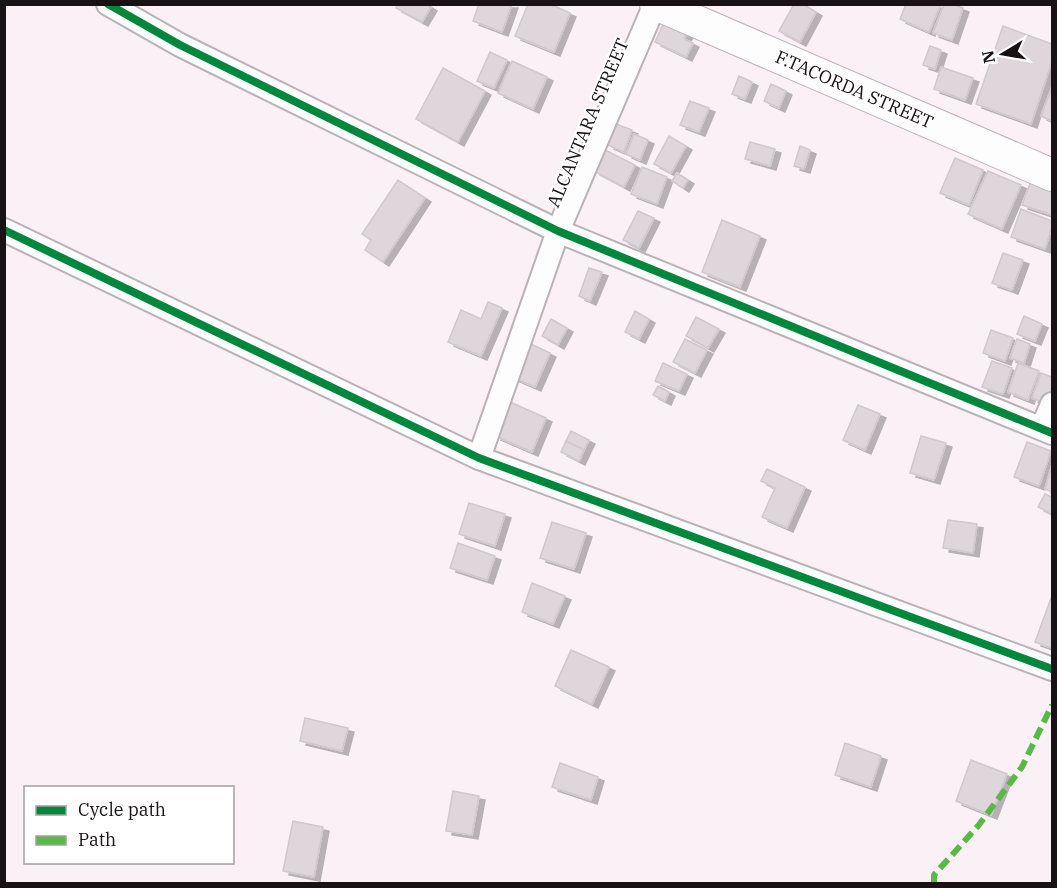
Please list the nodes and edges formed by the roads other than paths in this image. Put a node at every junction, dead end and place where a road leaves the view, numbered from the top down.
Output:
1 (108, 4) edge
2 (655, 4) edge
3 (1053, 175) edge
4 (4, 230) edge
5 (558, 231) junction
6 (1053, 404) edge
7 (1047, 430) edge
8 (479, 458) junction
9 (1053, 669) edge

1 - 5 street
2 - 3 street, F.TACORDA STREET
2 - 5 street, ALCANTARA STREET
4 - 8 street
5 - 7 street
5 - 8 street, ALCANTARA STREET
6 - 7 street
8 - 9 street

